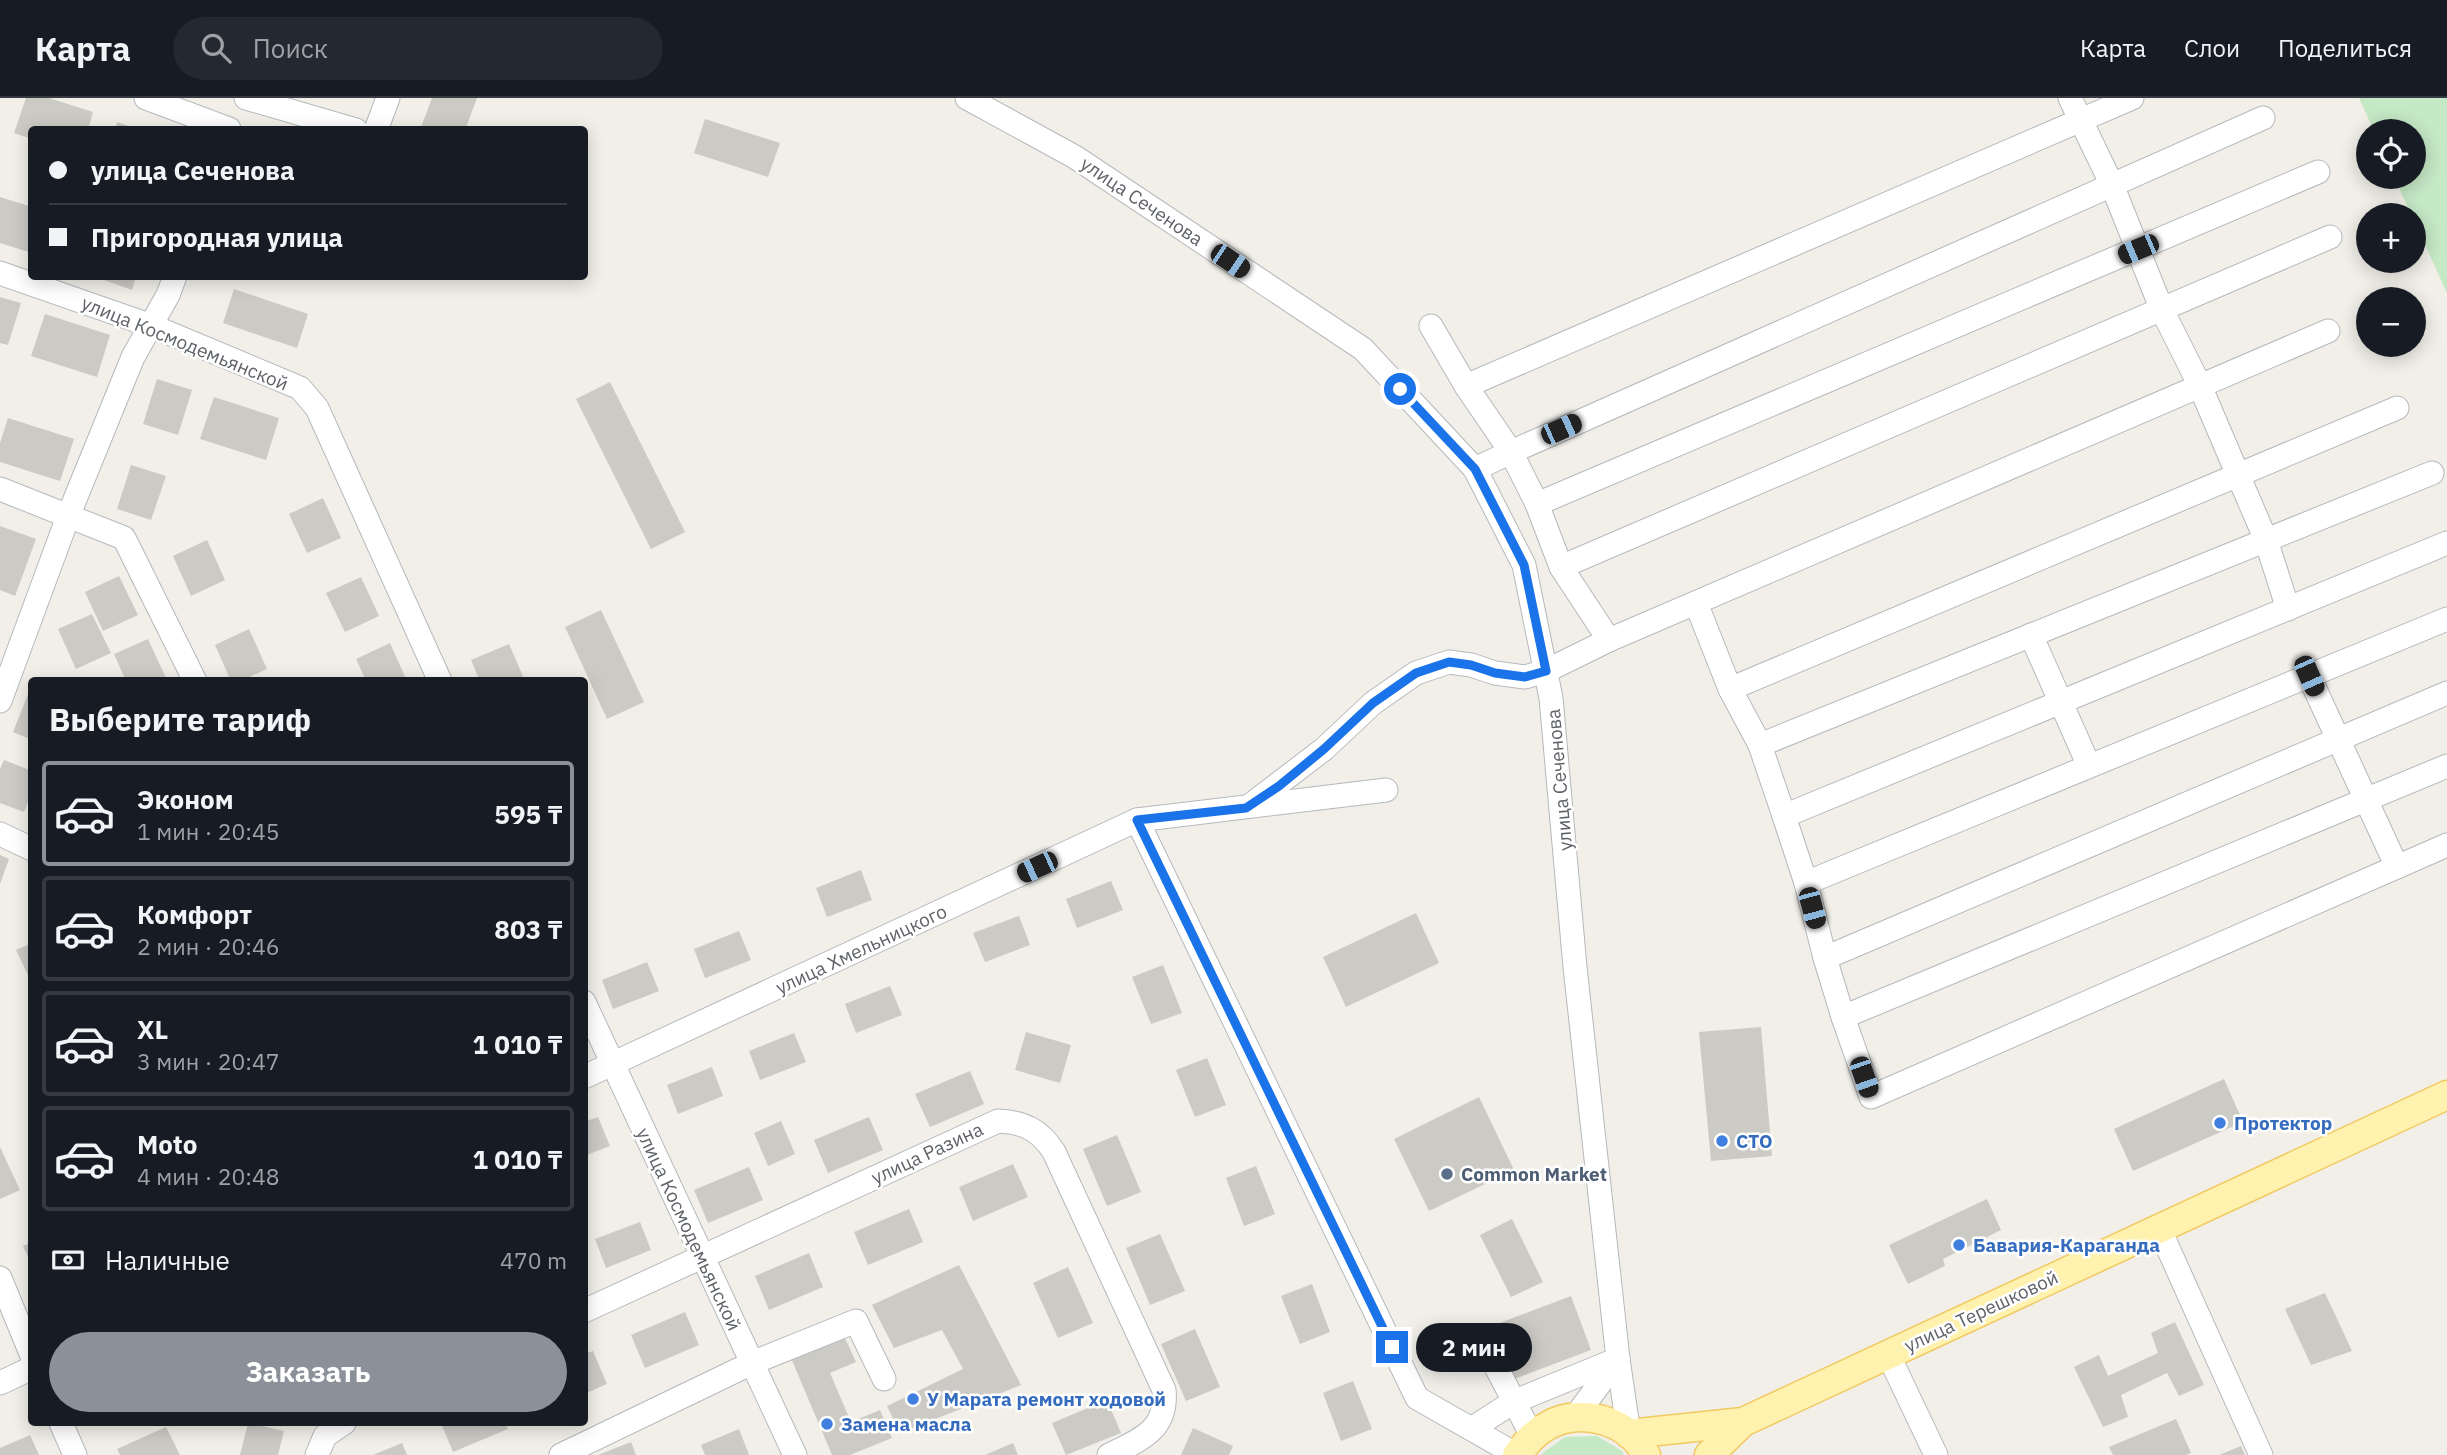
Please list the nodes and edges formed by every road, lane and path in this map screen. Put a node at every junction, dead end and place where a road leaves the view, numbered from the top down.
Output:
1 (146, 98) edge
2 (244, 98) edge
3 (388, 98) edge
4 (967, 98) edge
5 (2070, 98) edge
6 (2132, 98) edge
7 (2263, 118) dead end
8 (2080, 120) junction
9 (221, 126) edge
10 (230, 126) edge
11 (342, 126) edge
12 (378, 126) edge
13 (2318, 172) dead end
14 (2112, 185) junction
15 (2330, 237) dead end
16 (2138, 249) junction
17 (0, 273) edge
18 (173, 280) edge
19 (2162, 310) junction
20 (152, 326) junction
21 (1431, 326) dead end
22 (2328, 331) dead end
23 (1466, 386) junction
24 (2200, 387) junction
25 (2397, 408) dead end
26 (1511, 452) junction
27 (1475, 469) junction
28 (2432, 473) dead end
29 (2238, 475) junction
30 (0, 489) edge
31 (1537, 504) junction
32 (69, 514) junction
33 (2266, 540) junction
34 (2447, 543) edge
35 (1561, 567) junction
36 (1696, 603) junction
37 (2288, 609) junction
38 (2447, 619) edge
39 (2031, 635) junction
40 (1609, 640) junction
41 (1546, 671) junction
42 (2309, 676) junction
43 (193, 677) edge
44 (438, 677) edge
45 (1730, 689) junction
46 (2447, 693) edge
47 (0, 701) edge
48 (2062, 701) junction
49 (2338, 740) junction
50 (1760, 745) junction
51 (2090, 766) junction
52 (2447, 766) edge
53 (1385, 790) dead end
54 (2366, 799) junction
55 (1246, 808) junction
56 (1784, 816) junction
57 (1137, 820) junction
58 (0, 834) edge
59 (2447, 845) edge
60 (28, 847) edge
61 (2397, 867) junction
62 (1806, 883) junction
63 (1825, 958) junction
64 (588, 1011) edge
65 (1843, 1017) junction
66 (613, 1065) junction
67 (588, 1075) edge
68 (2447, 1095) edge
69 (2159, 1228) junction
70 (701, 1257) junction
71 (0, 1278) edge
72 (5, 1305) edge
73 (588, 1309) edge
74 (26, 1325) edge
75 (1888, 1354) junction
76 (1618, 1359) junction
77 (1493, 1361) dead end
78 (752, 1363) junction
79 (28, 1370) edge
80 (884, 1379) dead end
81 (0, 1383) edge
82 (1513, 1402) junction
83 (1575, 1417) junction
84 (1743, 1422) junction
85 (62, 1426) edge
86 (340, 1426) edge
87 (1473, 1428) junction
88 (1637, 1444) edge
89 (1522, 1449) edge
90 (75, 1455) edge
91 (317, 1455) edge
92 (561, 1455) edge
93 (795, 1455) edge
94 (1109, 1455) edge
95 (1709, 1455) edge
96 (1936, 1455) edge
97 (2261, 1455) edge

1 - 9 street
2 - 10 street
2 - 11 street
3 - 12 street
4 - 27 street, улица Сеченова
5 - 8 street
6 - 8 street
7 - 14 street
8 - 14 street
8 - 23 street
13 - 16 street
14 - 16 street
14 - 26 street
15 - 19 street
16 - 19 street
16 - 31 street
17 - 20 street, улица Космодемьянской
18 - 20 street
19 - 24 street
19 - 35 street
20 - 32 street
20 - 44 street, улица Космодемьянской
21 - 23 street
22 - 24 street
23 - 26 street
24 - 29 street
24 - 36 street
25 - 29 street
26 - 27 street
26 - 31 street
27 - 41 street, улица Сеченова
28 - 33 street
29 - 33 street
29 - 45 street
30 - 32 street
31 - 35 street
32 - 43 street
32 - 47 street
33 - 37 street
33 - 39 street
34 - 37 street
35 - 40 street
36 - 40 street
36 - 45 street
37 - 48 street
38 - 42 street
39 - 48 street
39 - 50 street
40 - 41 street
41 - 55 street
41 - 76 street, улица Сеченова
42 - 49 street
42 - 51 street
45 - 50 street
46 - 49 street
48 - 51 street
48 - 56 street
49 - 54 street
49 - 63 street
50 - 56 street
51 - 62 street
52 - 54 street
53 - 55 street, улица Хмельницкого
54 - 61 street
54 - 65 street
55 - 57 street, улица Хмельницкого
56 - 62 street
57 - 66 street, улица Хмельницкого
57 - 87 street
58 - 60 street
59 - 61 street
61 - 65 street
62 - 63 street
63 - 65 street
64 - 66 street, улица Космодемьянской
66 - 67 street, улица Хмельницкого
66 - 70 street, улица Космодемьянской
68 - 69 main road, улица Терешковой
69 - 75 main road, улица Терешковой
69 - 97 street
70 - 73 street, улица Разина
70 - 78 street, улица Космодемьянской
70 - 94 street, улица Разина
71 - 72 street
72 - 74 street
75 - 84 main road, улица Терешковой
75 - 96 street
76 - 82 street
76 - 83 street
76 - 88 street, улица Сеченова
77 - 82 street
78 - 80 street
78 - 92 street
78 - 93 street, улица Космодемьянской
79 - 81 street
82 - 87 street
82 - 89 street
83 - 88 main road
83 - 89 main road
84 - 88 main road, улица Терешковой
84 - 95 main road, улица Терешковой
85 - 90 street
86 - 91 street
87 - 89 street

